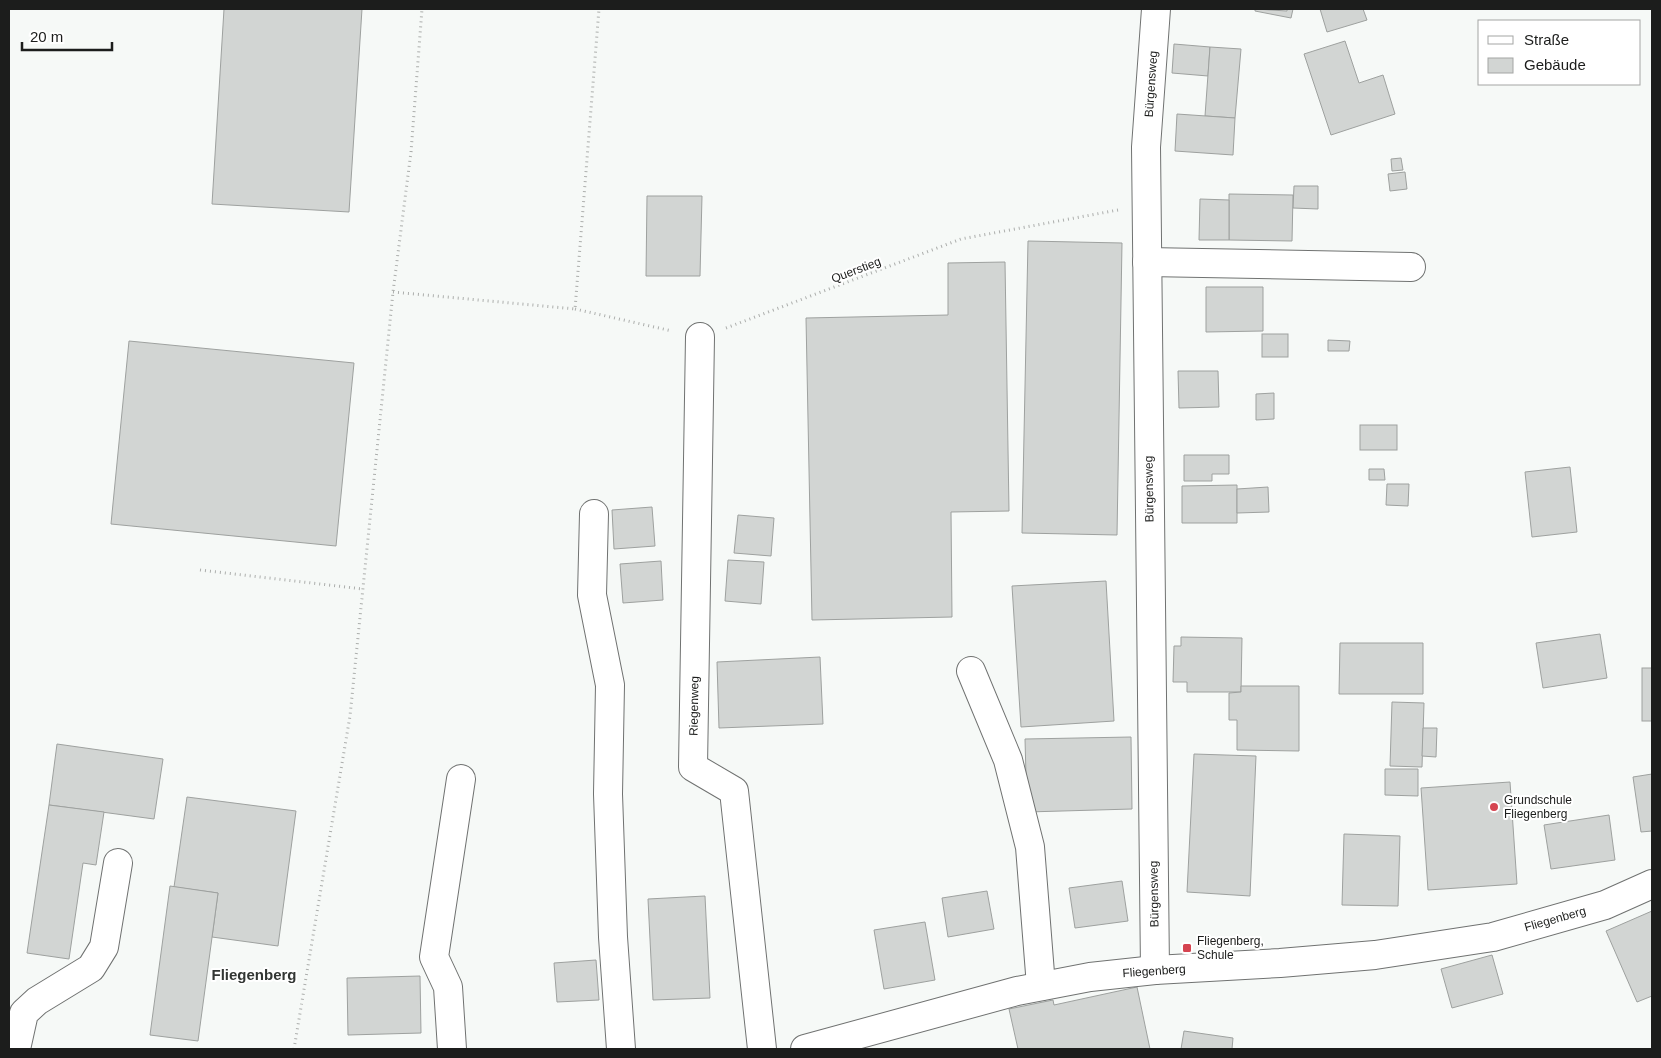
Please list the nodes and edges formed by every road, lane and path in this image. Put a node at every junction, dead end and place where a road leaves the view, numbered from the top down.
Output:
1 (422, 9) edge
2 (599, 9) edge
3 (1156, 9) edge
4 (1147, 205) junction
5 (1147, 262) junction
6 (1411, 267) dead end
7 (394, 292) junction
8 (575, 309) junction
9 (700, 337) junction
10 (594, 514) dead end
11 (200, 570) dead end
12 (363, 589) junction
13 (971, 672) dead end
14 (461, 779) dead end
15 (118, 863) dead end
16 (1652, 884) edge
17 (1155, 970) junction
18 (1041, 986) junction
19 (16, 1049) edge
20 (294, 1049) edge
21 (452, 1049) edge
22 (621, 1049) edge
23 (762, 1049) edge
24 (805, 1049) edge

1 - 7 path
2 - 8 path
3 - 4 street, Bürgensweg
4 - 5 street, Bürgensweg
4 - 9 path, Querstieg
5 - 6 street
5 - 17 street, Bürgensweg
7 - 8 path
7 - 12 path
8 - 9 path
9 - 23 street, Riegenweg
10 - 22 street
11 - 12 path
12 - 20 path
13 - 18 street
14 - 21 street
15 - 19 street
16 - 17 street, Fliegenberg
17 - 18 street, Fliegenberg
18 - 24 street, Fliegenberg

